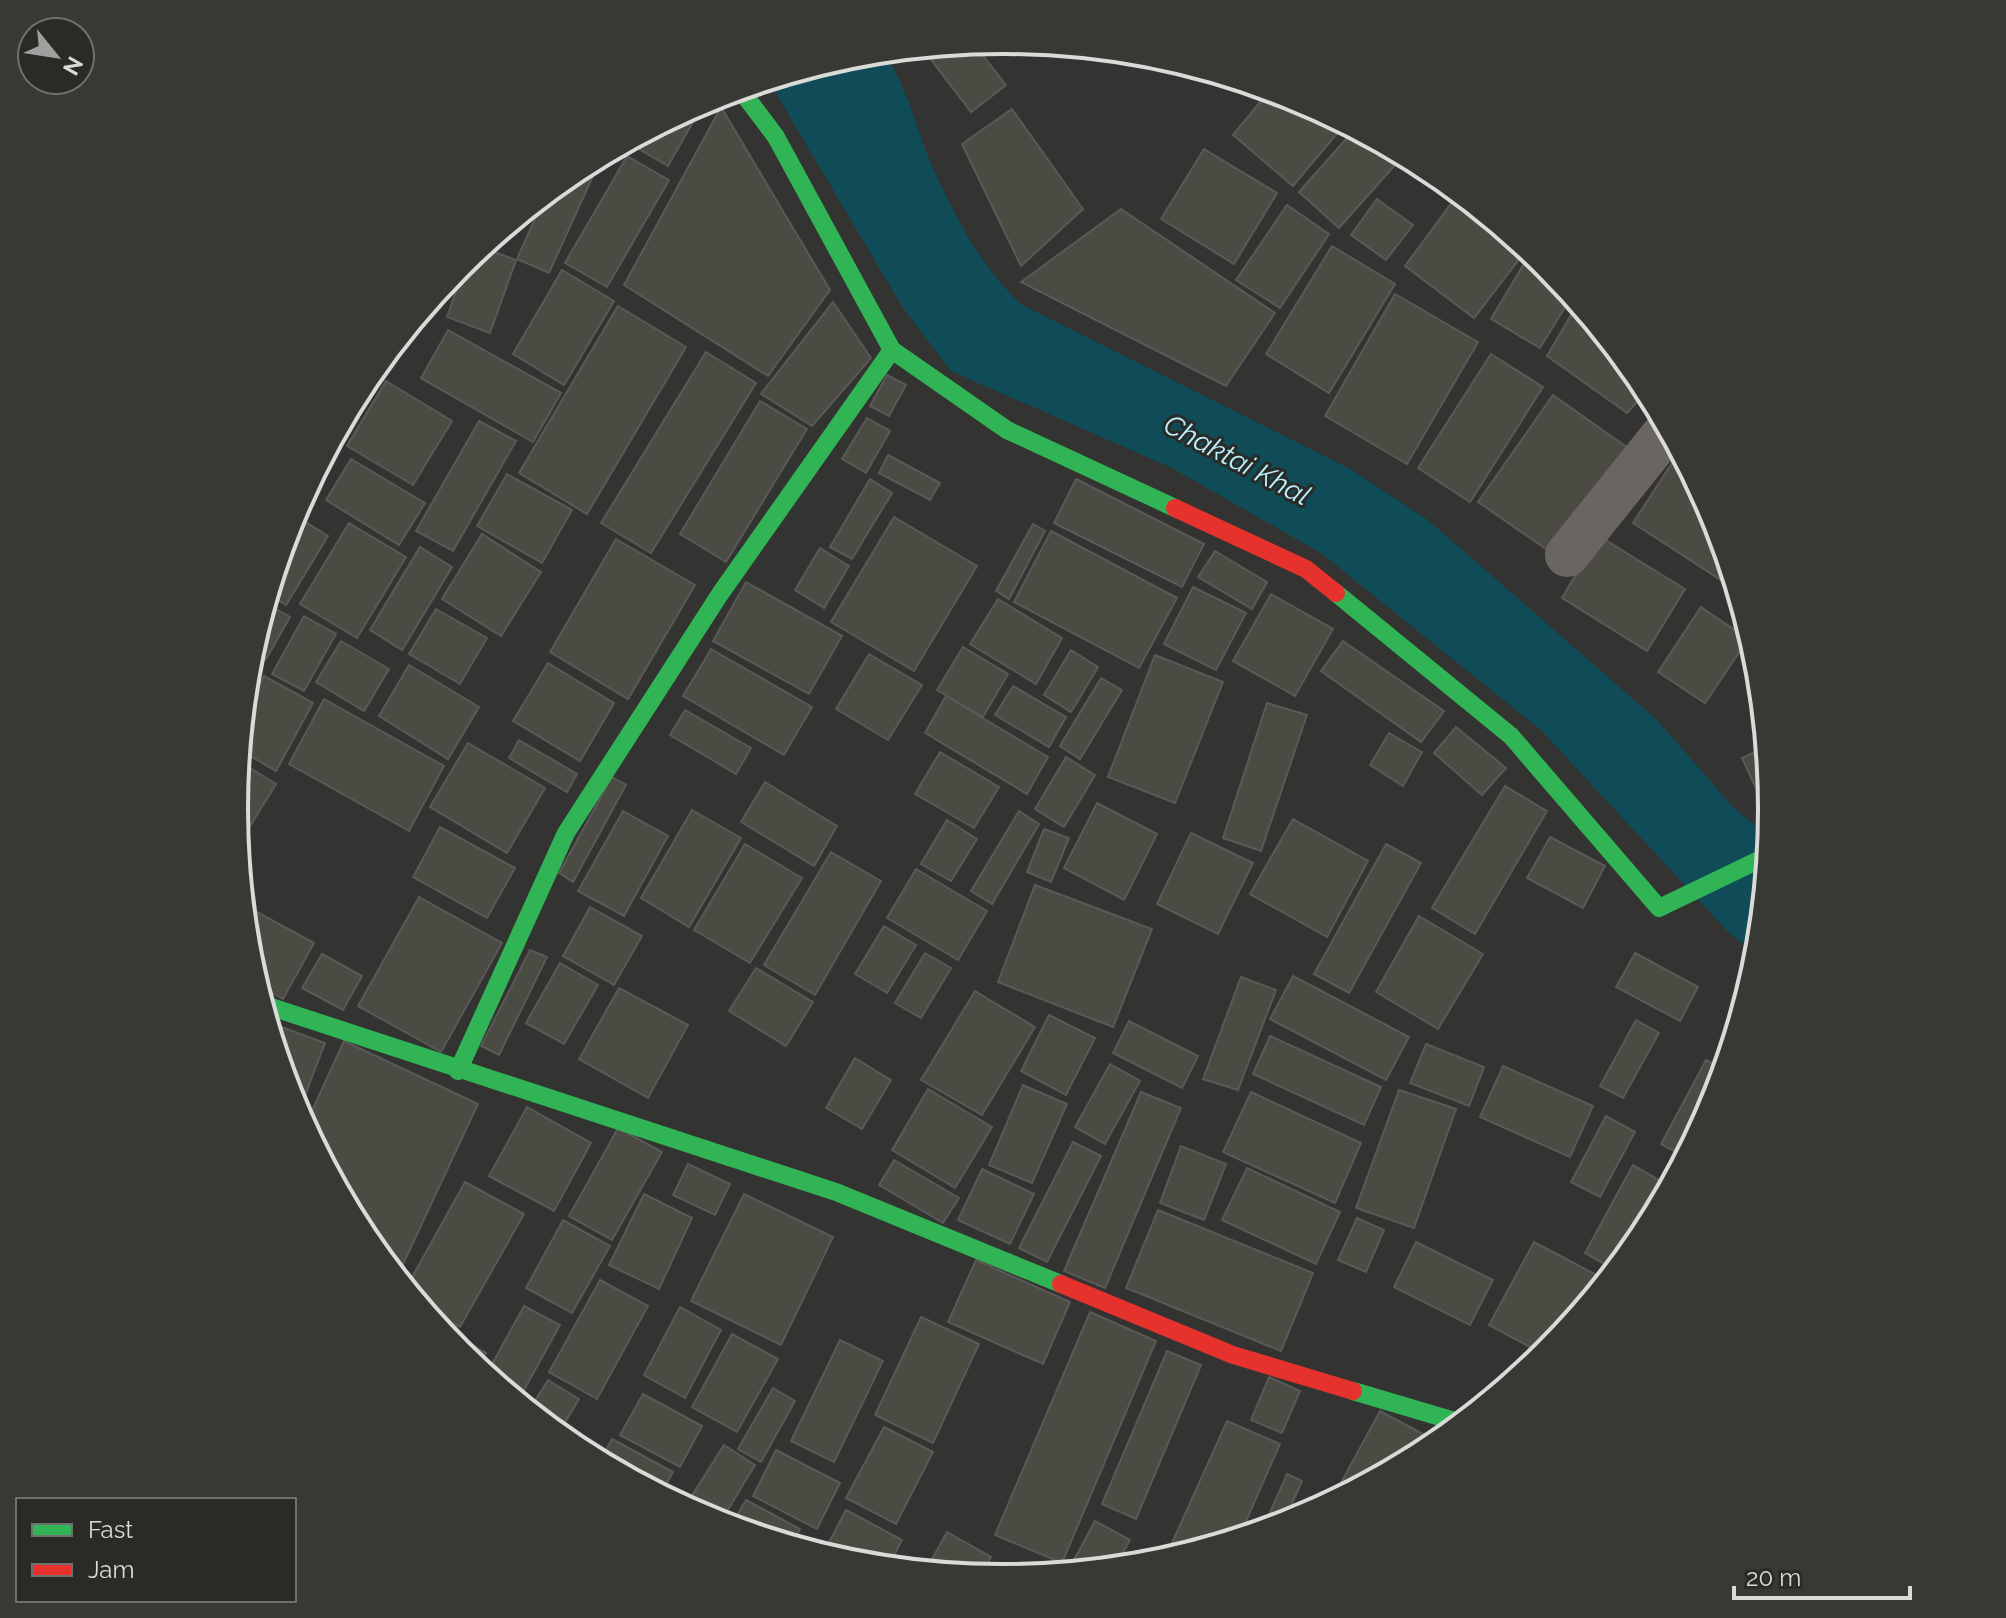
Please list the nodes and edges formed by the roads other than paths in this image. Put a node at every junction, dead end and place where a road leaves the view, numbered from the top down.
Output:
1 (747, 99) edge
2 (892, 350) junction
3 (1660, 438) edge
4 (1567, 555) dead end
5 (1756, 861) edge
6 (275, 1009) edge
7 (458, 1071) junction
8 (1447, 1419) edge

1 - 2 street
2 - 5 street
2 - 7 street
3 - 4 street
6 - 7 street
7 - 8 street

